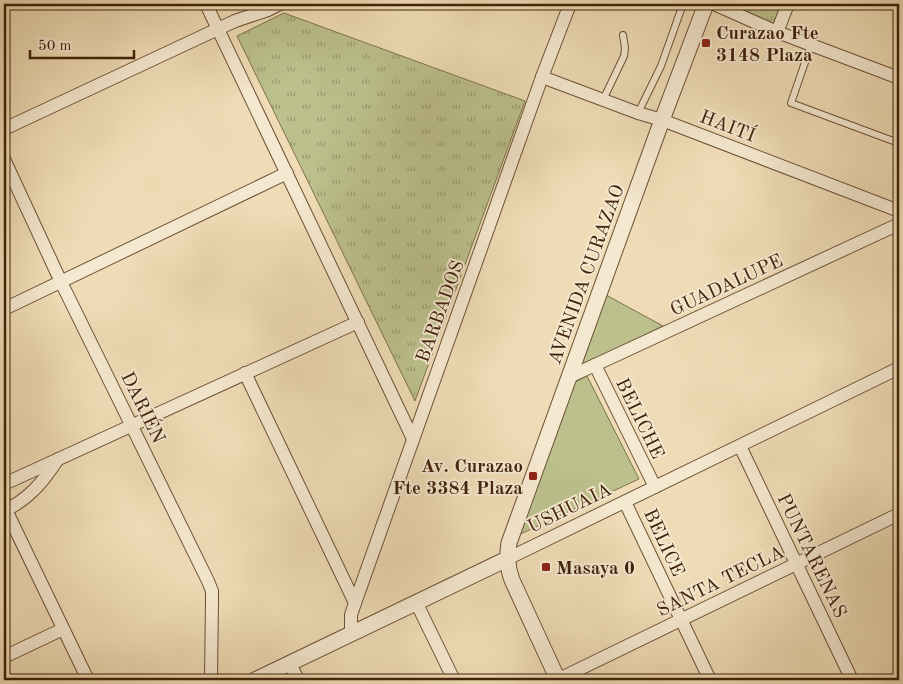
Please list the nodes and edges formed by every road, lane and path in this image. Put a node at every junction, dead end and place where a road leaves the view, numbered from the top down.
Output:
1 (206, 4) edge
2 (280, 4) edge
3 (570, 4) edge
4 (683, 4) edge
5 (706, 4) edge
6 (714, 4) edge
7 (788, 4) edge
8 (266, 7) edge
9 (218, 29) junction
10 (777, 32) junction
11 (623, 35) dead end
12 (811, 45) junction
13 (542, 78) junction
14 (899, 78) edge
15 (603, 100) junction
16 (638, 113) junction
17 (662, 120) junction
18 (4, 129) edge
19 (899, 142) edge
20 (4, 159) edge
21 (287, 173) junction
22 (899, 210) edge
23 (899, 224) edge
24 (61, 282) junction
25 (4, 309) edge
26 (358, 322) junction
27 (594, 365) junction
28 (899, 368) edge
29 (245, 373) junction
30 (569, 377) junction
31 (132, 426) junction
32 (413, 439) junction
33 (740, 446) junction
34 (58, 459) junction
35 (4, 484) edge
36 (655, 487) junction
37 (625, 502) junction
38 (5, 510) edge
39 (899, 514) edge
40 (507, 559) junction
41 (796, 564) junction
42 (416, 602) junction
43 (355, 603) junction
44 (681, 620) junction
45 (63, 629) junction
46 (350, 633) junction
47 (4, 657) edge
48 (290, 664) junction
49 (88, 680) edge
50 (211, 680) edge
51 (255, 680) edge
52 (298, 680) edge
53 (454, 680) edge
54 (558, 680) edge
55 (710, 680) edge
56 (852, 680) edge

1 - 9 street
2 - 8 street
3 - 13 street, BARBADOS
4 - 16 lane
5 - 17 street, AVENIDA CURAZAO
6 - 10 street
7 - 10 street
8 - 9 street
9 - 18 street
9 - 21 street
10 - 12 street
11 - 15 lane
12 - 14 street
12 - 19 lane
13 - 15 street, HAITÍ
13 - 32 street, BARBADOS
15 - 16 street, HAITÍ
16 - 17 street, HAITÍ
17 - 22 street, HAITÍ
17 - 30 street, AVENIDA CURAZAO
20 - 24 street, DARIÉN
21 - 24 street
21 - 26 street
23 - 27 street, GUADALUPE
24 - 25 street
24 - 31 street, DARIÉN
26 - 29 street
26 - 32 street
27 - 30 street, GUADALUPE
27 - 36 street, BELICHE
28 - 33 street, USHUAIA
29 - 31 street
29 - 43 street
30 - 40 street, AVENIDA CURAZAO
31 - 34 street
31 - 50 street, DARIÉN
32 - 43 street, BARBADOS
33 - 36 street, USHUAIA
33 - 41 street, PUNTARENAS
34 - 35 street
34 - 38 street
36 - 37 street, USHUAIA
37 - 40 street, USHUAIA
37 - 44 street, BELICE
38 - 45 street
39 - 41 street, SANTA TECLA
40 - 42 street, USHUAIA
40 - 54 street
41 - 44 street, SANTA TECLA
41 - 56 street, PUNTARENAS
42 - 46 street, USHUAIA
42 - 53 street
43 - 46 street, BARBADOS
44 - 54 street, SANTA TECLA
44 - 55 street, BELICE
45 - 47 street
45 - 49 street
46 - 48 street, USHUAIA
48 - 51 street, USHUAIA
48 - 52 street

